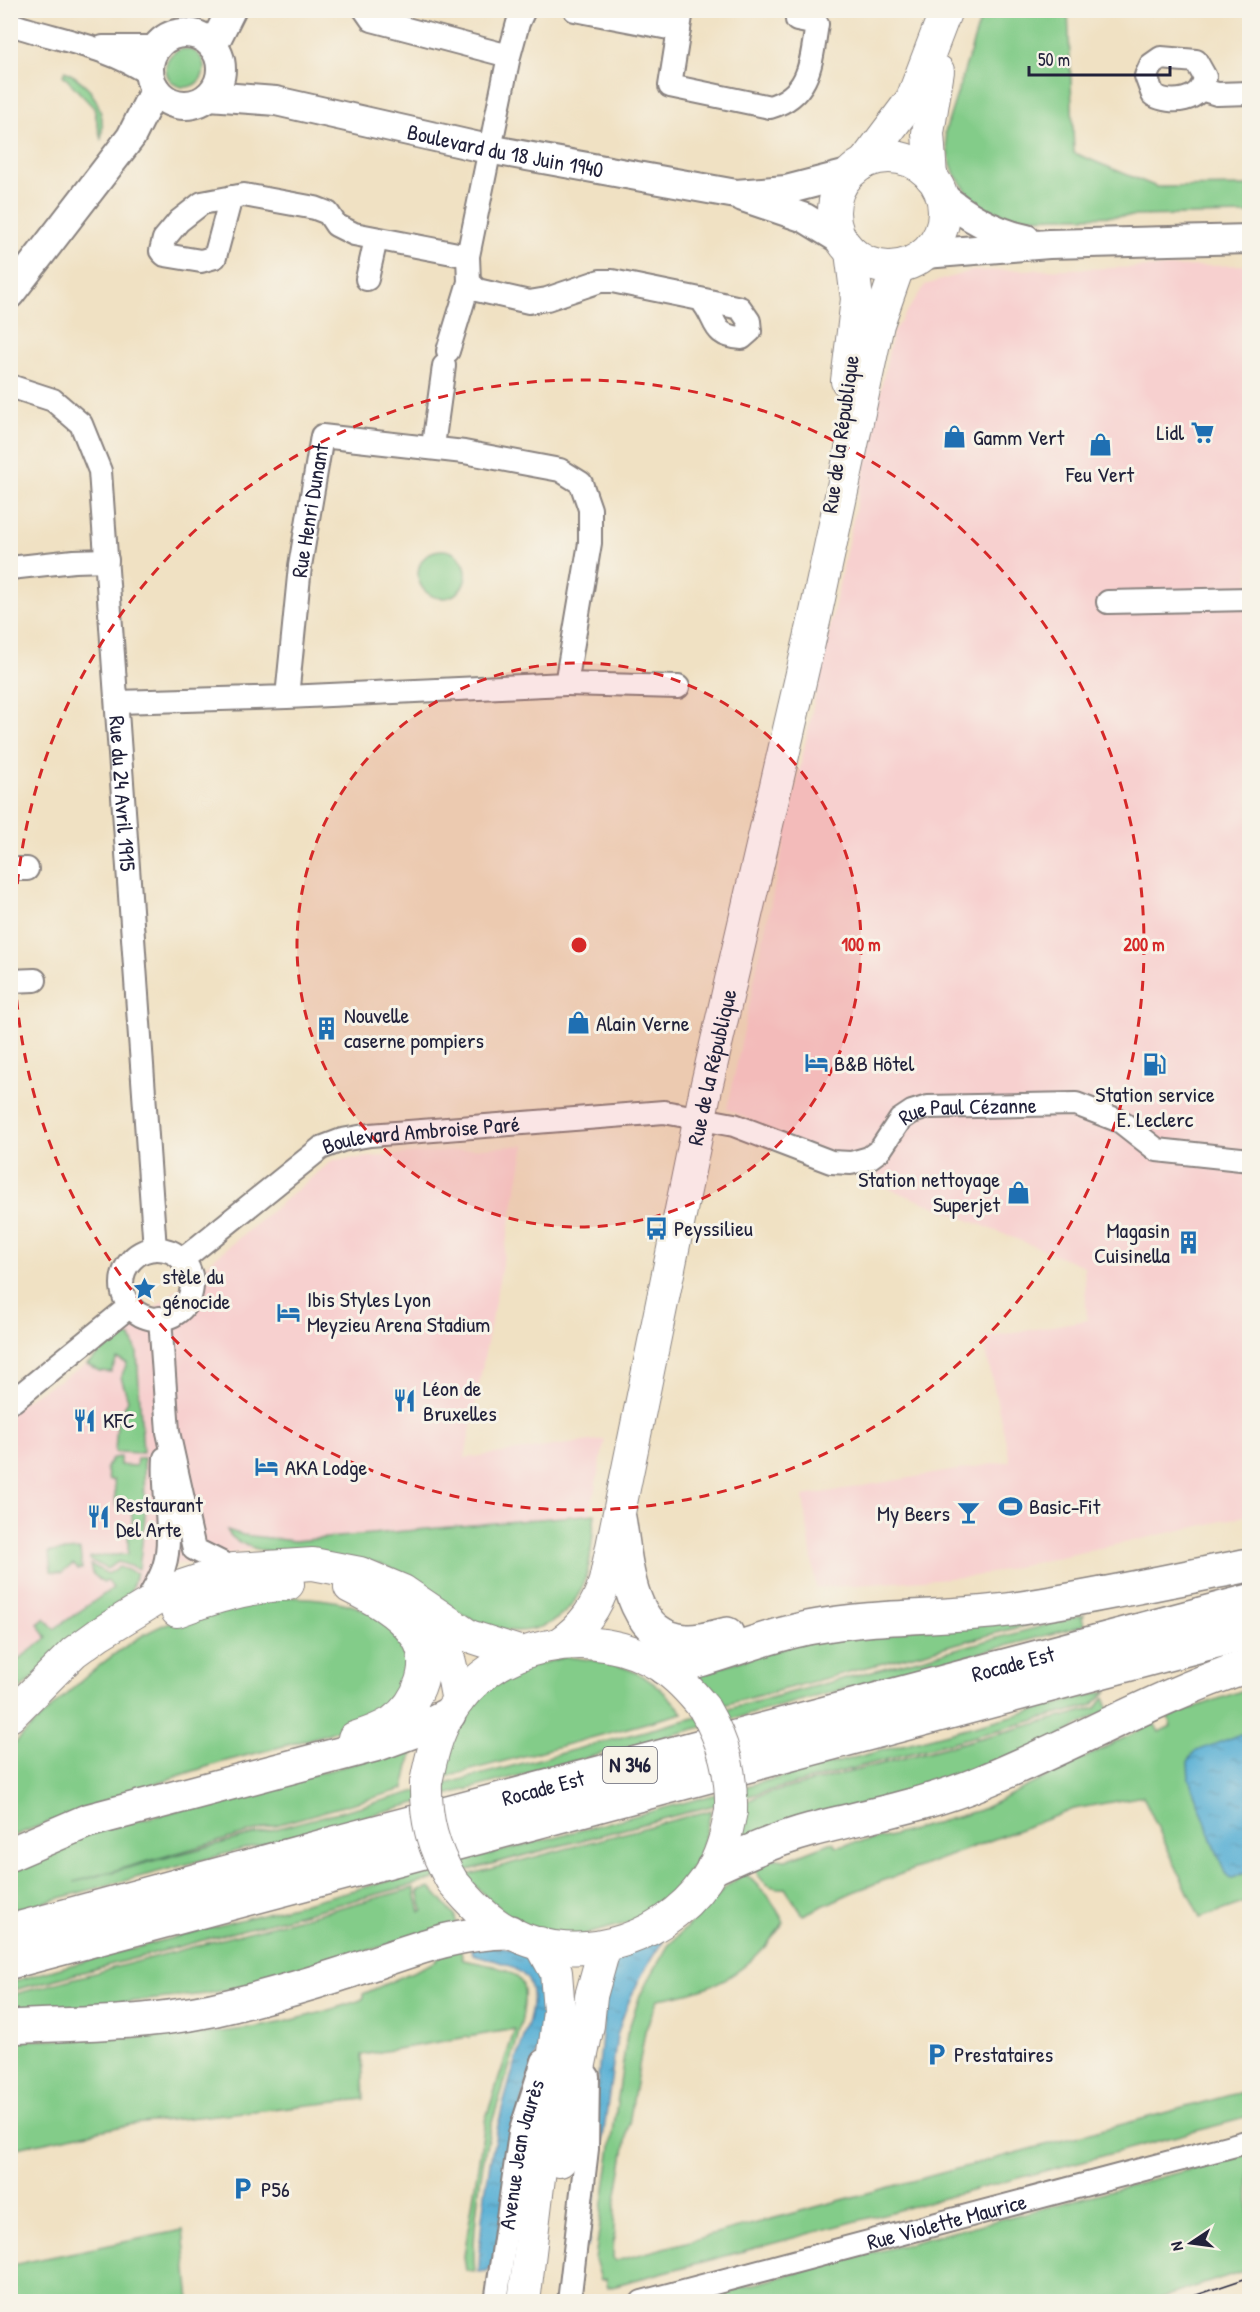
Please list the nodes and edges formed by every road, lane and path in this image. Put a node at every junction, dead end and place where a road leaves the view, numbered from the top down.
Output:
1 (215, 10) edge
2 (231, 10) edge
3 (365, 10) edge
4 (524, 10) edge
5 (575, 10) edge
6 (946, 10) edge
7 (952, 10) edge
8 (681, 20) edge
9 (797, 20) dead end
10 (10, 24) edge
11 (96, 47) junction
12 (156, 47) junction
13 (208, 48) junction
14 (509, 57) junction
15 (161, 89) junction
16 (1201, 89) dead end
17 (1250, 93) edge
18 (209, 96) junction
19 (276, 101) junction
20 (488, 149) junction
21 (856, 169) junction
22 (936, 186) junction
23 (736, 194) junction
24 (231, 197) dead end
25 (375, 238) junction
26 (1250, 239) edge
27 (1049, 244) junction
28 (846, 246) junction
29 (468, 256) junction
30 (912, 260) junction
31 (367, 279) dead end
32 (469, 282) junction
33 (10, 294) edge
34 (700, 299) dead end
35 (10, 386) edge
36 (433, 446) junction
37 (106, 560) junction
38 (10, 568) edge
39 (1250, 599) edge
40 (1108, 602) dead end
41 (815, 617) junction
42 (566, 684) junction
43 (678, 687) dead end
44 (287, 697) junction
45 (117, 702) junction
46 (35, 980) dead end
47 (10, 981) edge
48 (700, 1119) junction
49 (1250, 1160) edge
50 (155, 1249) junction
51 (182, 1260) junction
52 (130, 1306) junction
53 (160, 1318) junction
54 (13, 1401) dead end
55 (168, 1432) junction
56 (618, 1518) junction
57 (194, 1549) junction
58 (1250, 1565) edge
59 (234, 1569) junction
60 (350, 1587) junction
61 (183, 1591) junction
62 (1250, 1601) edge
63 (812, 1627) junction
64 (1250, 1632) edge
65 (560, 1643) junction
66 (522, 1653) junction
67 (659, 1665) junction
68 (1250, 1665) edge
69 (454, 1707) junction
70 (10, 1716) edge
71 (10, 1737) edge
72 (310, 1761) junction
73 (10, 1854) edge
74 (713, 1868) junction
75 (10, 1931) edge
76 (525, 1938) junction
77 (605, 1946) junction
78 (10, 1962) edge
79 (559, 2011) junction
80 (588, 2025) junction
81 (10, 2027) edge
82 (1250, 2141) edge
83 (496, 2301) edge
84 (524, 2301) edge
85 (540, 2301) edge
86 (568, 2301) edge
87 (642, 2301) edge

1 - 13 street
2 - 13 street
3 - 14 street
4 - 14 street
5 - 8 street
6 - 21 main road
7 - 22 main road
8 - 9 street
10 - 11 street
11 - 12 street
11 - 15 street
12 - 13 street
12 - 15 street
13 - 18 street
13 - 19 street, Boulevard du 18 Juin 1940
14 - 20 street
15 - 18 street
15 - 33 street
16 - 17 street
18 - 19 street, Boulevard du 18 Juin 1940
19 - 20 street, Boulevard du 18 Juin 1940
20 - 23 street, Boulevard du 18 Juin 1940
20 - 29 street
21 - 22 main road
21 - 23 street, Boulevard du 18 Juin 1940
21 - 28 main road
22 - 27 street
22 - 30 main road
23 - 28 street, Boulevard du 18 Juin 1940
24 - 25 street
25 - 29 street
25 - 31 street
26 - 27 street
27 - 30 street
28 - 30 main road
28 - 41 main road, Rue de la République
29 - 32 street
30 - 41 main road, Rue de la République
32 - 34 street
32 - 36 street
35 - 37 street, Rue du 24 Avril 1915
36 - 42 street, Rue Henri Dunant
36 - 44 street, Rue Henri Dunant
37 - 38 street
37 - 45 street, Rue du 24 Avril 1915
39 - 40 street
41 - 48 main road, Rue de la République
42 - 43 street
42 - 44 street
44 - 45 street
45 - 50 street, Rue du 24 Avril 1915
46 - 47 street
48 - 49 street, Rue Paul Cézanne
48 - 51 street, Boulevard Ambroise Paré
48 - 56 main road, Rue de la République
50 - 51 street
50 - 52 street
51 - 53 street
52 - 53 street
52 - 54 street
53 - 55 street
55 - 57 street
55 - 61 street
56 - 63 highway
56 - 65 main road, Rue de la République
56 - 67 main road, Rue de la République
57 - 59 street
57 - 61 street
58 - 63 highway
59 - 61 main road
59 - 66 main road
60 - 61 main road
60 - 69 main road
60 - 72 main road
61 - 70 main road
61 - 71 main road
62 - 75 highway, Rocade Est / N 346
63 - 67 highway
64 - 78 highway, Rocade Est / N 346
65 - 66 main road
65 - 67 main road
66 - 69 main road
67 - 74 main road, bridge
68 - 74 highway
69 - 72 highway
69 - 76 main road, bridge
72 - 73 highway
74 - 77 main road
76 - 77 main road
76 - 79 main road, Avenue Jean Jaurès
76 - 81 highway
77 - 80 main road, Avenue Jean Jaurès
79 - 83 street, Avenue Jean Jaurès
79 - 84 main road, Avenue Jean Jaurès
80 - 85 main road, Avenue Jean Jaurès
80 - 86 street, Avenue Jean Jaurès
82 - 87 street, Rue Violette Maurice

